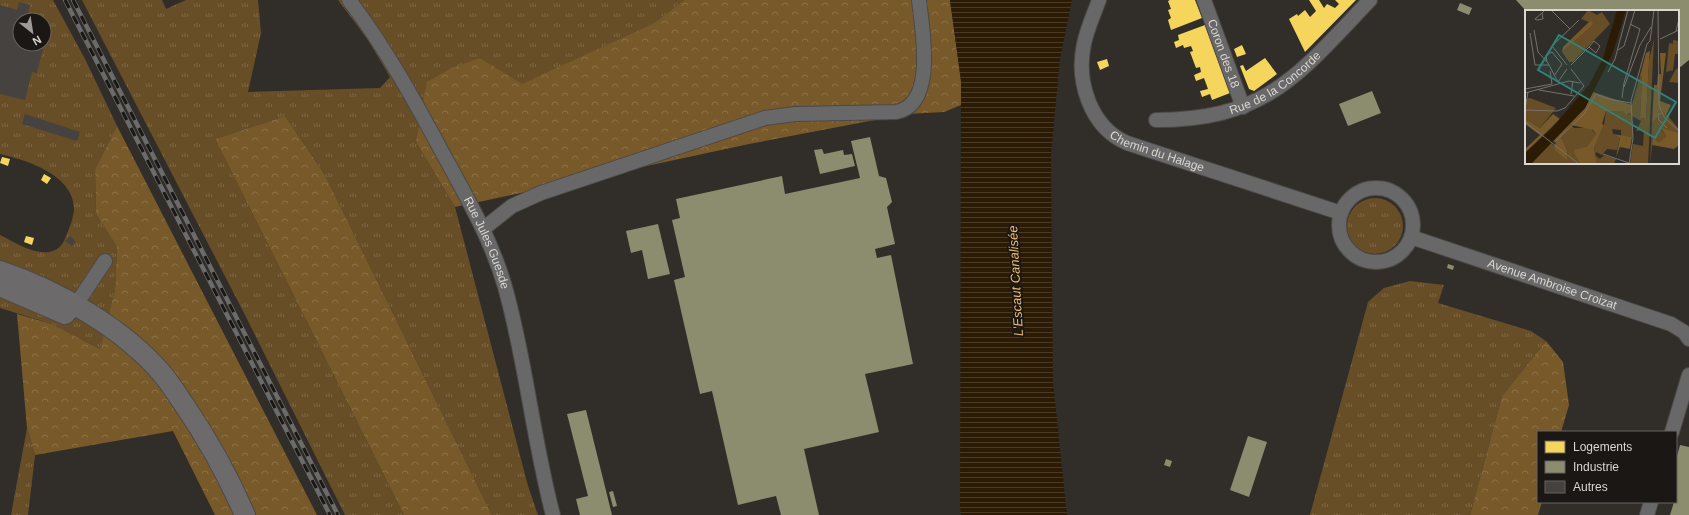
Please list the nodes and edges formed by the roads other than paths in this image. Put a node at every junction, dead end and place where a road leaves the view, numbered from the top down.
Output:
1 (349, 0) edge
2 (919, 0) edge
3 (1099, 0) edge
4 (1204, 0) edge
5 (1370, 0) edge
6 (1243, 107) junction
7 (1156, 120) dead end
8 (1341, 213) junction
9 (483, 228) junction
10 (1411, 238) junction
11 (105, 261) dead end
12 (0, 271) edge
13 (0, 285) edge
14 (72, 310) junction
15 (1689, 339) edge
16 (1689, 375) edge
17 (1672, 431) edge
18 (1651, 503) edge
19 (245, 515) edge
20 (553, 515) edge
21 (1647, 515) edge

1 - 9 street, Rue Jules Guesde
2 - 9 street
3 - 8 street, Chemin du Halage
4 - 6 street, Coron des 18
5 - 6 street, Rue de la Concorde
6 - 7 street, Rue de la Concorde
8 - 10 street
8 - 10 street
9 - 20 street, Rue Jules Guesde
10 - 15 street, Avenue Ambroise Croizat
11 - 14 street
12 - 14 street
13 - 14 street
14 - 19 street
16 - 17 street
18 - 21 street

